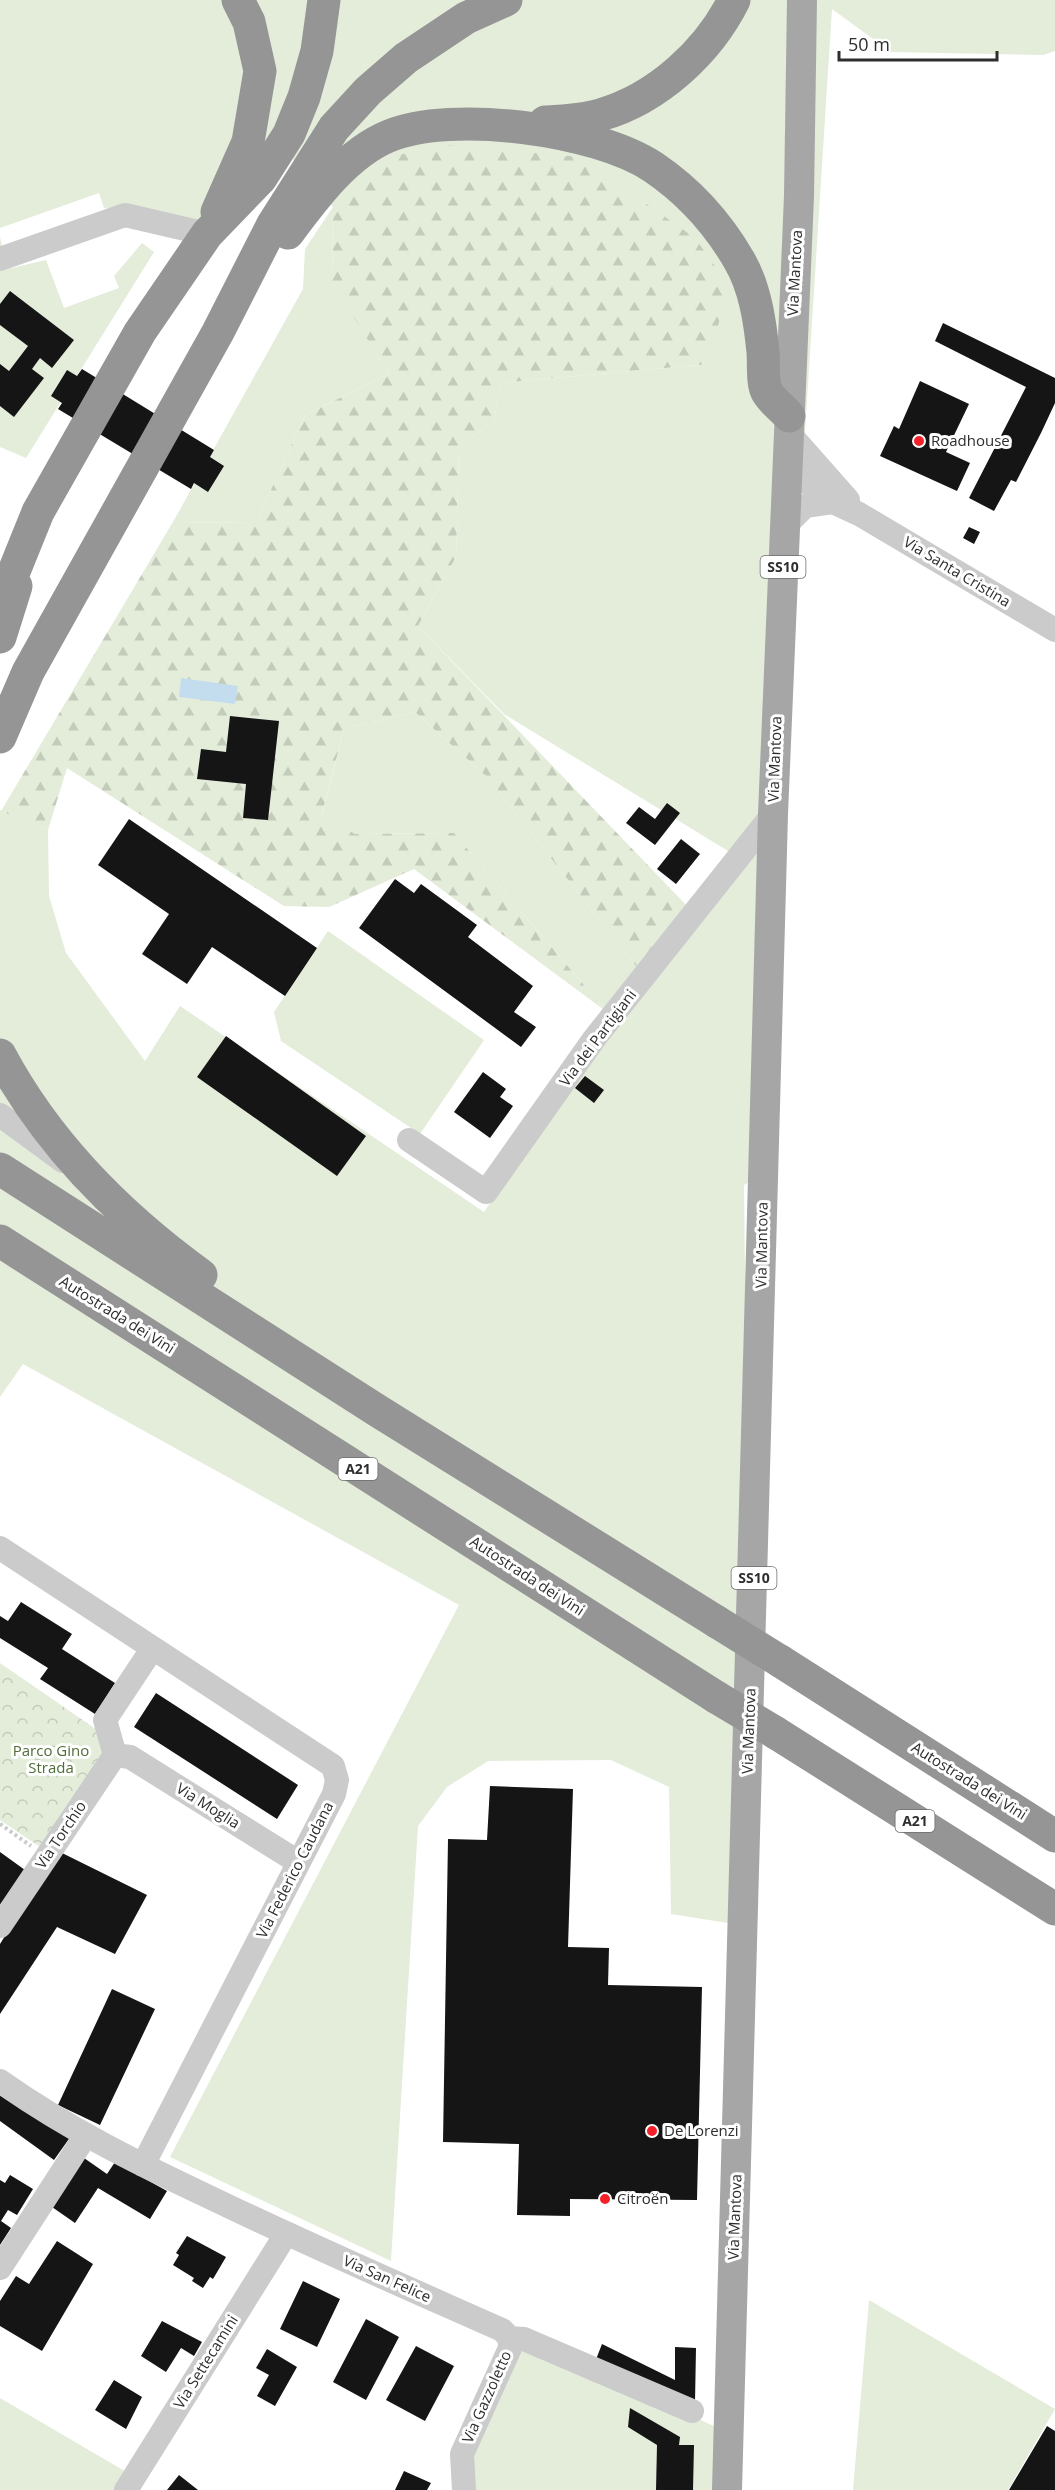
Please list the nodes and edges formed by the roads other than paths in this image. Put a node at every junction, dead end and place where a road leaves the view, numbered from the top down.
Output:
1 (238, 0) edge
2 (324, 0) edge
3 (506, 0) edge
4 (734, 0) edge
5 (802, 0) edge
6 (504, 126) junction
7 (207, 234) junction
8 (0, 259) edge
9 (218, 332) junction
10 (789, 424) junction
11 (787, 467) junction
12 (833, 502) junction
13 (38, 512) junction
14 (859, 514) junction
15 (784, 527) junction
16 (0, 606) edge
17 (1055, 630) edge
18 (0, 636) edge
19 (28, 672) junction
20 (0, 720) edge
21 (0, 737) edge
22 (772, 814) junction
23 (0, 1055) edge
24 (0, 1115) edge
25 (409, 1140) dead end
26 (0, 1169) edge
27 (106, 1193) junction
28 (0, 1241) edge
29 (378, 1411) junction
30 (0, 1548) edge
31 (152, 1649) junction
32 (115, 1755) junction
33 (1055, 1836) edge
34 (298, 1862) junction
35 (1055, 1910) edge
36 (0, 1926) edge
37 (0, 2081) edge
38 (86, 2135) junction
39 (143, 2165) junction
40 (285, 2234) junction
41 (0, 2268) edge
42 (510, 2338) junction
43 (692, 2411) dead end
44 (126, 2490) edge
45 (464, 2490) edge
46 (728, 2490) edge

1 - 7 highway
2 - 7 highway
3 - 9 highway
4 - 6 highway
5 - 10 main road, Via Mantova / SS10
6 - 9 highway
6 - 10 highway
7 - 8 street
7 - 13 highway
9 - 19 highway
10 - 11 main road, Via Mantova / SS10
10 - 14 street, Via Santa Cristina
11 - 12 street, Via Santa Cristina
11 - 15 main road, Via Mantova / SS10
12 - 14 street, Via Santa Cristina
12 - 15 street
13 - 16 highway
13 - 18 highway
14 - 17 street, Via Santa Cristina
15 - 22 main road, Via Mantova / SS10
19 - 20 highway
19 - 21 highway
22 - 25 street, Via dei Partigiani
22 - 46 main road, Via Mantova / SS10
23 - 27 highway
24 - 27 street
26 - 29 highway, Autostrada dei Vini
27 - 29 highway
28 - 35 highway, Autostrada dei Vini / A21, bridge
29 - 33 highway, Autostrada dei Vini, bridge
30 - 31 street, Via Federico Caudana
31 - 32 street
31 - 34 street, Via Federico Caudana
32 - 34 street, Via Moglia
32 - 36 street, Via Torchio
34 - 39 street, Via Federico Caudana
37 - 38 street, Via San Felice
38 - 39 street, Via San Felice
38 - 41 street
39 - 40 street, Via San Felice
40 - 42 street, Via San Felice
40 - 44 street, Via Settecamini
42 - 43 street, Via San Felice
42 - 45 street, Via Gazzoletto

